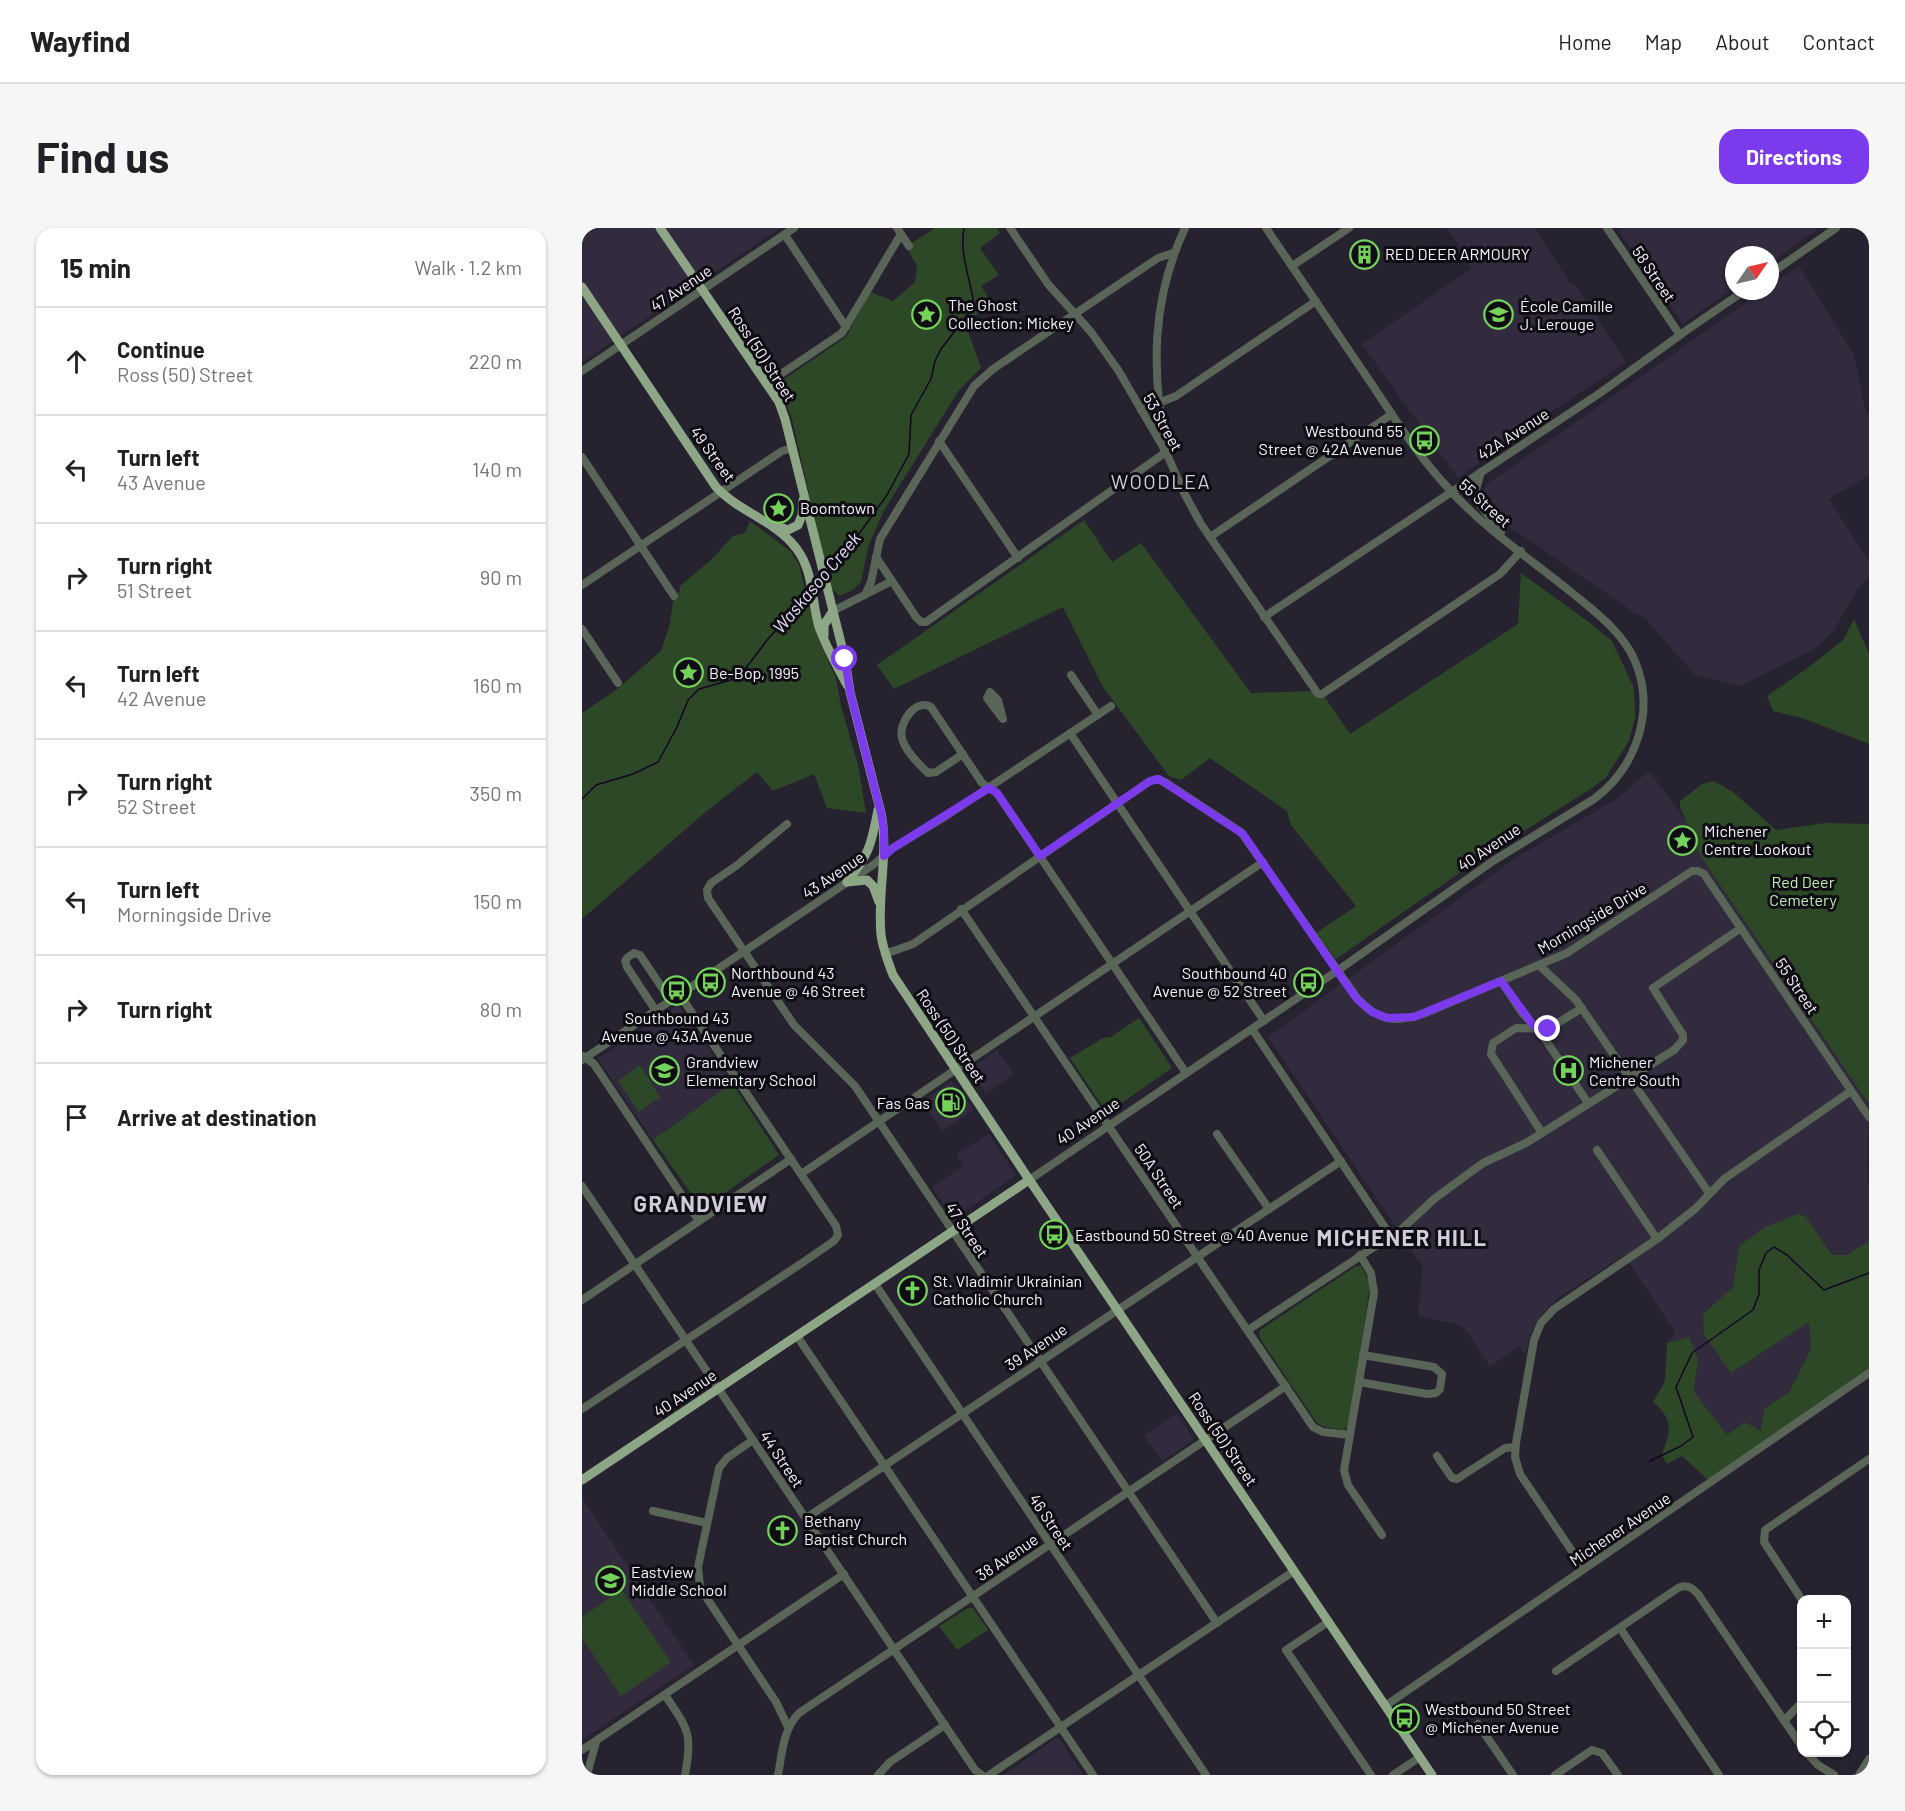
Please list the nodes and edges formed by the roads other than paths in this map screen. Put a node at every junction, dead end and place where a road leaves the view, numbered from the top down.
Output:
1 (660, 228) edge
2 (794, 228) edge
3 (1010, 228) edge
4 (1185, 228) edge
5 (1266, 228) edge
6 (1349, 228) edge
7 (1607, 228) edge
8 (1836, 228) edge
9 (899, 231) edge
10 (785, 235) junction
11 (909, 246) dead end
12 (1173, 253) junction
13 (1292, 266) junction
14 (1779, 268) edge
15 (582, 287) edge
16 (702, 290) junction
17 (1731, 300) edge
18 (1316, 301) junction
19 (1074, 315) junction
20 (846, 327) junction
21 (1680, 334) junction
22 (621, 345) junction
23 (582, 371) edge
24 (766, 384) junction
25 (1158, 404) junction
26 (1141, 410) junction
27 (1392, 414) junction
28 (939, 441) junction
29 (793, 448) junction
30 (1166, 452) junction
31 (582, 457) edge
32 (1482, 471) junction
33 (803, 485) junction
34 (721, 492) junction
35 (1451, 492) junction
36 (768, 524) junction
37 (1210, 537) junction
38 (1507, 540) junction
39 (641, 546) junction
40 (1521, 551) junction
41 (876, 557) junction
42 (1018, 558) junction
43 (892, 581) junction
44 (582, 585) edge
45 (866, 593) junction
46 (674, 596) dead end
47 (814, 602) junction
48 (833, 611) junction
49 (1264, 617) junction
50 (582, 629) edge
51 (825, 641) junction
52 (1071, 675) dead end
53 (618, 683) dead end
54 (850, 692) junction
55 (1111, 706) dead end
56 (1098, 715) junction
57 (1070, 733) junction
58 (963, 754) junction
59 (1609, 786) joint
60 (989, 788) junction
61 (879, 804) junction
62 (1117, 804) junction
63 (788, 824) dead end
64 (884, 856) junction
65 (1040, 856) junction
66 (1263, 862) junction
67 (1700, 871) joint
68 (847, 882) junction
69 (880, 907) junction
70 (961, 909) junction
71 (1190, 912) junction
72 (1741, 928) junction
73 (744, 952) junction
74 (885, 954) junction
75 (1112, 964) junction
76 (1539, 965) junction
77 (1337, 971) junction
78 (1501, 981) junction
79 (680, 995) junction
80 (671, 1001) junction
81 (1582, 1008) junction
82 (656, 1011) junction
83 (1034, 1017) junction
84 (1264, 1021) junction
85 (1252, 1029) junction
86 (1539, 1030) junction
87 (583, 1058) edge
88 (956, 1070) junction
89 (1186, 1073) junction
90 (1629, 1078) junction
91 (1851, 1091) junction
92 (1588, 1103) junction
93 (1869, 1118) edge
94 (879, 1122) junction
95 (1108, 1126) junction
96 (1542, 1133) junction
97 (1217, 1134) dead end
98 (1597, 1150) dead end
99 (791, 1159) junction
100 (1341, 1161) junction
101 (801, 1174) junction
102 (1029, 1180) junction
103 (582, 1186) edge
104 (1709, 1193) junction
105 (1269, 1209) junction
106 (699, 1221) junction
107 (952, 1231) junction
108 (1390, 1235) junction
109 (1656, 1239) junction
110 (1360, 1255) junction
111 (1198, 1257) junction
112 (635, 1264) junction
113 (875, 1284) junction
114 (582, 1299) edge
115 (1117, 1309) junction
116 (1248, 1330) junction
117 (797, 1336) junction
118 (686, 1341) junction
119 (1364, 1355) junction
120 (1040, 1361) junction
121 (1869, 1373) edge
122 (1359, 1382) junction
123 (1286, 1386) junction
124 (719, 1389) junction
125 (582, 1409) edge
126 (962, 1413) junction
127 (1350, 1435) junction
128 (753, 1440) junction
129 (1206, 1440) junction
130 (1515, 1447) junction
131 (1437, 1456) dead end
132 (1869, 1459) edge
133 (884, 1466) junction
134 (582, 1480) edge
135 (1128, 1492) junction
136 (653, 1511) dead end
137 (806, 1518) junction
138 (707, 1522) junction
139 (1382, 1535) dead end
140 (1050, 1545) junction
141 (1584, 1569) junction
142 (1294, 1571) junction
143 (844, 1574) junction
144 (1799, 1595) edge
145 (973, 1597) junction
146 (1328, 1622) junction
147 (1217, 1623) junction
148 (1620, 1628) junction
149 (738, 1645) junction
150 (894, 1649) junction
151 (1556, 1671) dead end
152 (1139, 1676) junction
153 (665, 1695) junction
154 (1801, 1703) edge
155 (1385, 1706) junction
156 (1784, 1721) junction
157 (1478, 1724) dead end
158 (945, 1725) junction
159 (788, 1727) junction
160 (1061, 1728) junction
161 (597, 1740) junction
162 (1797, 1740) edge
163 (582, 1750) edge
164 (1420, 1757) junction
165 (1811, 1757) edge
166 (1869, 1759) edge
167 (587, 1775) edge
168 (685, 1775) edge
169 (778, 1775) edge
170 (878, 1775) edge
171 (982, 1775) edge
172 (989, 1775) edge
173 (1093, 1775) edge
174 (1206, 1775) edge
175 (1371, 1775) edge
176 (1393, 1775) edge
177 (1432, 1775) edge
178 (1512, 1775) edge
179 (1555, 1775) edge
180 (1618, 1775) edge
181 (1719, 1775) edge
182 (1834, 1775) edge
183 (1859, 1775) edge

1 - 16 main road, Ross (50) Street
2 - 10 street, 47 Avenue
3 - 19 street, 53 Street
4 - 12 street
5 - 13 street, 55 Street
6 - 13 street
7 - 21 street, 58 Street
8 - 14 street
9 - 11 street
9 - 20 street
10 - 16 street, 47 Avenue
10 - 20 street
12 - 19 street
12 - 25 street
13 - 18 street, 55 Street
15 - 22 main road, 49 Street
16 - 22 street, 47 Avenue
16 - 24 main road, Ross (50) Street
17 - 21 street, 42A Avenue
18 - 25 street
18 - 27 street, 55 Street
19 - 26 street, 53 Street
19 - 28 street
20 - 24 street
21 - 32 street, 42A Avenue
22 - 23 street, 47 Avenue
22 - 34 main road, 49 Street
24 - 29 main road, Ross (50) Street
25 - 26 street
25 - 30 street
26 - 30 street, 53 Street
27 - 35 street, 55 Street
27 - 37 street
28 - 41 street
28 - 42 street
29 - 33 main road, Ross (50) Street
29 - 34 street
30 - 37 street, 53 Street
30 - 42 street
31 - 39 street
32 - 35 street, 42A Avenue
32 - 38 street
33 - 36 main road
33 - 48 main road, Ross (50) Street
34 - 36 main road, 49 Street
34 - 39 street
35 - 38 street, 55 Street
35 - 49 street, 42A Avenue
36 - 47 main road, 49 Street
37 - 49 street, 53 Street
38 - 40 street, 55 Street
39 - 44 street
39 - 46 street
40 - 49 street, 53 Street
40 - 59 street, 55 Street
41 - 43 street
41 - 45 street
42 - 43 street
43 - 45 street
45 - 48 street
47 - 48 main road
47 - 51 main road, 49 Street
48 - 51 main road
48 - 54 main road, Ross (50) Street
50 - 53 street
51 - 54 main road, 49 Street
52 - 56 street
54 - 61 main road, Ross (50) Street
55 - 56 street, 43 Avenue
56 - 57 street, 43 Avenue
57 - 60 street, 43 Avenue
57 - 62 street
58 - 58 street
58 - 60 street
59 - 77 street, 40 Avenue
60 - 64 street, 43 Avenue
60 - 65 street
61 - 64 main road, Ross (50) Street
61 - 68 main road
62 - 65 street
62 - 66 street
62 - 71 street
63 - 73 street, 47 Street
64 - 68 street, 43 Avenue
64 - 69 main road, Ross (50) Street
65 - 70 street
65 - 75 street
66 - 71 street
66 - 77 street
67 - 72 street, 55 Street
67 - 76 street, Morningside Drive
68 - 69 main road
68 - 73 street, 43 Avenue
69 - 74 main road, Ross (50) Street
70 - 74 street
70 - 83 street, 50A Street
71 - 75 street
71 - 84 street
72 - 90 street
72 - 91 street, 55 Street
73 - 79 street, 43 Avenue
73 - 94 street, 47 Street
74 - 88 main road, Ross (50) Street
75 - 83 street
75 - 89 street
76 - 78 street, Morningside Drive
76 - 81 street
77 - 78 street, Morningside Drive
77 - 84 street, 40 Avenue
78 - 86 street
79 - 80 street, 43 Avenue
79 - 99 street
80 - 82 street, 43 Avenue
80 - 82 street
81 - 86 street
81 - 90 street
82 - 87 street, 43 Avenue
83 - 88 street
83 - 95 street, 50A Street
84 - 85 street, 40 Avenue
85 - 89 street, 40 Avenue
85 - 100 street
86 - 92 street
86 - 96 street
87 - 106 street
88 - 94 street
88 - 102 main road, Ross (50) Street
89 - 95 street, 40 Avenue
90 - 92 street
90 - 104 street
91 - 93 street, 55 Street
91 - 104 street
92 - 96 street
94 - 101 street
94 - 107 street, 47 Street
95 - 102 street, 40 Avenue
95 - 111 street, 50A Street
96 - 108 street
97 - 105 street
98 - 109 street
99 - 101 street
99 - 106 street
100 - 105 street, 39 Avenue
100 - 108 street
101 - 118 street
102 - 107 main road, 40 Avenue
102 - 115 main road, Ross (50) Street
103 - 112 street, 44 Street
104 - 109 street
105 - 111 street, 39 Avenue
106 - 112 street
107 - 113 main road, 40 Avenue
107 - 120 street, 47 Street
108 - 110 street
109 - 130 street
110 - 116 street
110 - 119 street
111 - 115 street, 39 Avenue
111 - 116 street, 50A Street
112 - 114 street
112 - 118 street, 44 Street
113 - 117 main road, 40 Avenue
113 - 126 street, 46 Street
115 - 120 street, 39 Avenue
115 - 129 main road, Ross (50) Street
116 - 123 street, 50A Street
117 - 124 main road, 40 Avenue
117 - 133 street
118 - 124 street, 44 Street
118 - 125 street
119 - 122 street
119 - 122 street
120 - 126 street, 39 Avenue
120 - 135 street, 47 Street
121 - 141 street, Michener Avenue
122 - 127 street
123 - 127 street, 50A Street
123 - 129 street, 38 Avenue
124 - 128 street, 44 Street
124 - 134 main road, 40 Avenue
126 - 133 street, 39 Avenue
126 - 140 street, 46 Street
127 - 139 street
128 - 137 street, 44 Street
128 - 138 street
129 - 135 street, 38 Avenue
129 - 142 main road, Ross (50) Street
130 - 131 street
130 - 141 street
132 - 144 street
133 - 137 street, 39 Avenue
133 - 145 street
135 - 140 street, 38 Avenue
135 - 147 street, 47 Street
136 - 138 street
137 - 143 street, 44 Street
138 - 149 street
140 - 145 street, 38 Avenue
140 - 152 street, 46 Street
141 - 155 street, Michener Avenue
142 - 146 main road, Ross (50) Street
142 - 147 street
143 - 149 street
143 - 150 street, 44 Street
145 - 150 street, 38 Avenue
145 - 160 street
146 - 155 main road, Ross (50) Street
146 - 175 street
147 - 152 street
148 - 151 street
148 - 156 street
148 - 181 street
149 - 153 street
149 - 159 street
150 - 158 street, 44 Street
150 - 159 street, 38 Avenue
152 - 160 street
152 - 174 street, 46 Street
153 - 161 street
153 - 168 street
154 - 156 street
155 - 164 main road, Ross (50) Street
156 - 162 street
157 - 178 street
158 - 170 street
158 - 171 street, 44 Street
159 - 169 street
160 - 172 street
160 - 173 street
161 - 163 street
161 - 167 street
164 - 176 street
164 - 177 main road, Ross (50) Street
165 - 182 street
166 - 183 street
179 - 180 street

